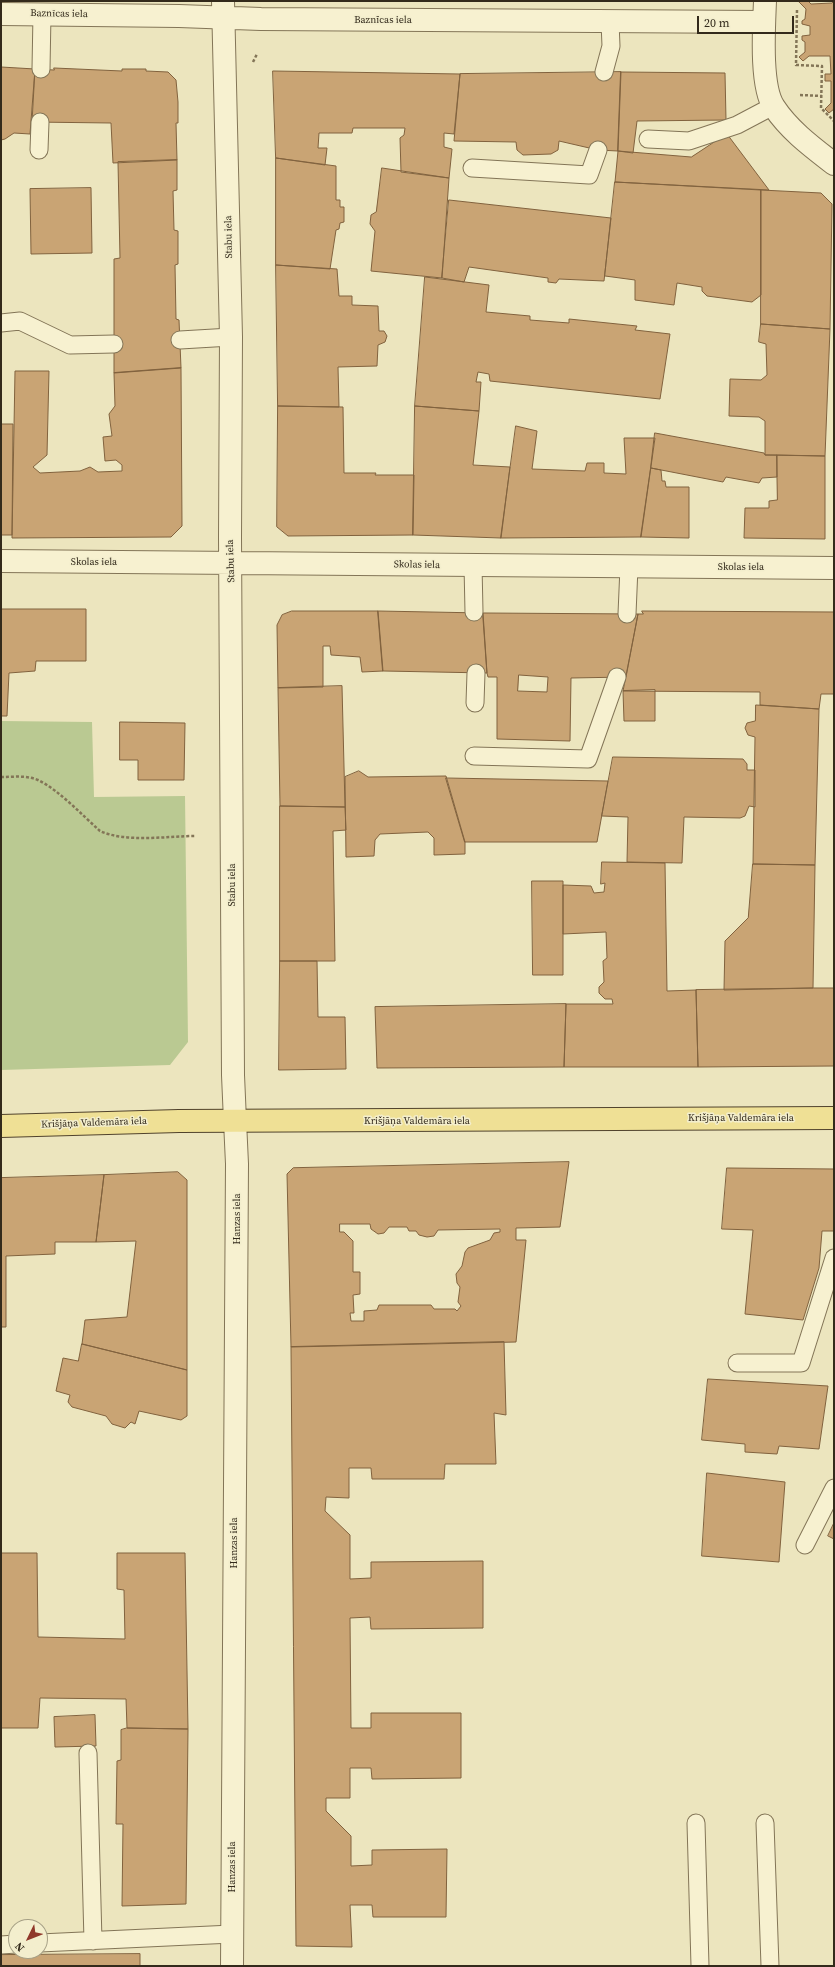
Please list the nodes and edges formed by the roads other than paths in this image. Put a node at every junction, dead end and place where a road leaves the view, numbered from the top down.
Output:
1 (224, 9) edge
2 (765, 12) edge
3 (1, 14) edge
4 (42, 14) junction
5 (610, 22) junction
6 (41, 69) dead end
7 (604, 72) dead end
8 (773, 106) junction
9 (40, 122) dead end
10 (648, 139) dead end
11 (39, 150) dead end
12 (598, 150) dead end
13 (834, 164) edge
14 (472, 168) dead end
15 (1, 323) edge
16 (231, 336) junction
17 (180, 340) dead end
18 (114, 344) dead end
19 (1, 561) edge
20 (231, 564) junction
21 (473, 565) junction
22 (629, 567) junction
23 (834, 568) edge
24 (474, 612) dead end
25 (627, 614) dead end
26 (476, 673) dead end
27 (617, 677) dead end
28 (475, 703) dead end
29 (474, 756) dead end
30 (834, 1118) edge
31 (235, 1121) junction
32 (1, 1126) edge
33 (834, 1258) edge
34 (737, 1362) dead end
35 (834, 1488) edge
36 (805, 1545) dead end
37 (88, 1752) dead end
38 (696, 1823) dead end
39 (765, 1823) dead end
40 (232, 1934) junction
41 (93, 1940) junction
42 (48, 1943) edge
43 (232, 1966) edge
44 (700, 1966) edge
45 (770, 1966) edge

1 - 4 street, Baznīcas iela
1 - 5 street, Baznīcas iela
1 - 16 street, Stabu iela
2 - 5 street, Baznīcas iela
2 - 8 street
3 - 4 street, Baznīcas iela
4 - 6 lane
5 - 7 lane
8 - 10 lane
8 - 13 street
9 - 11 lane
12 - 14 lane
15 - 18 lane
16 - 17 lane
16 - 20 street, Stabu iela
19 - 20 street, Skolas iela
20 - 21 street, Skolas iela
20 - 31 street, Stabu iela
21 - 22 street, Skolas iela
21 - 24 lane
22 - 23 street, Skolas iela
22 - 25 lane
26 - 28 lane
27 - 29 lane
30 - 31 main road, Krišjāņa Valdemāra iela
31 - 32 main road, Krišjāņa Valdemāra iela
31 - 40 street, Hanzas iela
33 - 34 lane
35 - 36 lane
37 - 41 lane
38 - 44 lane
39 - 45 lane
40 - 41 lane
40 - 43 street, Hanzas iela
41 - 42 lane

